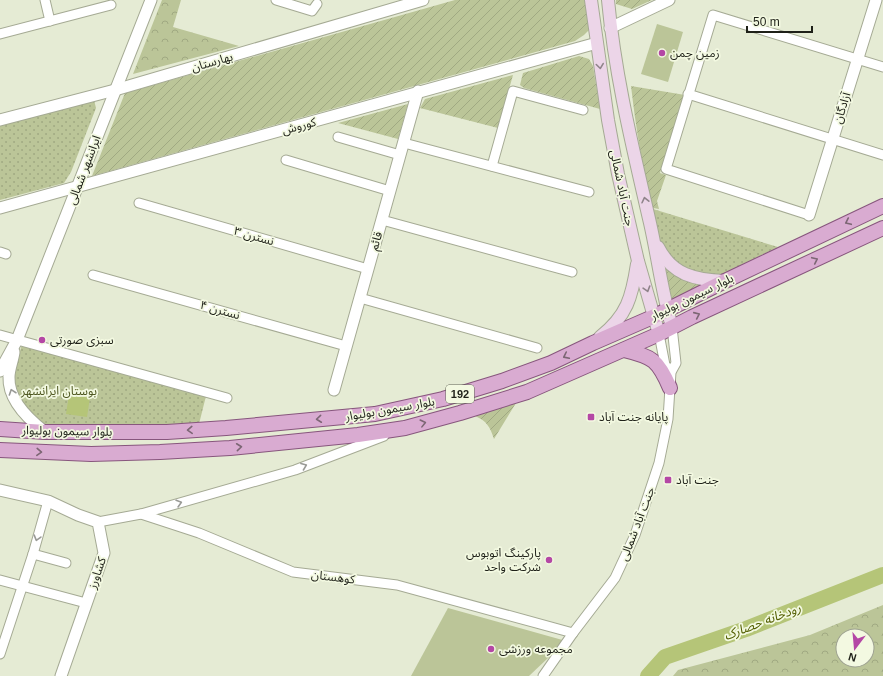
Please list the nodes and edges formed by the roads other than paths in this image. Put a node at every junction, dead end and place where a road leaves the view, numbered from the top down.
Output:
1 (45, 0) edge
2 (151, 0) edge
3 (276, 0) edge
4 (423, 0) edge
5 (591, 0) edge
6 (608, 0) edge
7 (669, 0) edge
8 (876, 0) edge
9 (317, 4) dead end
10 (111, 5) dead end
11 (50, 20) junction
12 (610, 28) junction
13 (0, 34) edge
14 (597, 42) junction
15 (857, 59) junction
16 (883, 67) edge
17 (115, 90) junction
18 (418, 91) junction
19 (688, 94) junction
20 (583, 110) dead end
21 (0, 120) edge
22 (338, 137) dead end
23 (832, 139) junction
24 (404, 143) junction
25 (400, 155) junction
26 (883, 155) edge
27 (286, 160) dead end
28 (492, 166) junction
29 (77, 187) junction
30 (390, 191) junction
31 (589, 192) dead end
32 (139, 203) dead end
33 (883, 206) edge
34 (0, 208) edge
35 (809, 215) joint
36 (382, 220) junction
37 (883, 228) edge
38 (653, 238) junction
39 (638, 260) junction
40 (368, 269) junction
41 (572, 272) dead end
42 (94, 275) dead end
43 (725, 281) junction
44 (360, 298) junction
45 (667, 309) junction
46 (655, 316) junction
47 (672, 327) junction
48 (659, 334) junction
49 (0, 335) edge
50 (17, 340) junction
51 (593, 342) junction
52 (346, 346) junction
53 (537, 348) dead end
54 (624, 350) junction
55 (0, 371) edge
56 (671, 372) junction
57 (670, 388) junction
58 (334, 390) dead end
59 (227, 398) dead end
60 (405, 428) junction
61 (0, 429) edge
62 (45, 432) junction
63 (0, 450) edge
64 (0, 490) edge
65 (48, 501) junction
66 (141, 514) junction
67 (98, 522) junction
68 (33, 554) junction
69 (66, 563) dead end
70 (0, 580) edge
71 (22, 585) junction
72 (86, 603) junction
73 (573, 633) junction
74 (3, 637) edge
75 (0, 654) edge
76 (61, 676) edge
77 (543, 676) edge

1 - 11 street
2 - 17 street, ایرانشهر شمالی
3 - 9 street
4 - 17 street, بهارستان
5 - 14 main road, جنت آباد شمالی
6 - 12 main road, جنت آباد شمالی
7 - 12 street
8 - 15 street, آزادگان
10 - 11 street
11 - 13 street
38 -> 12 main road, جنت آباد شمالی
14 - 18 street, کوروش
14 -> 39 main road, جنت آباد شمالی
15 - 16 street
15 - 19 street
15 - 23 street, آزادگان
17 - 21 street, بهارستان
17 - 29 street, ایرانشهر شمالی
18 - 24 street, قائم
18 - 29 street, کوروش
19 - 23 street
19 - 35 street
20 - 28 street
22 - 25 street
23 - 26 street
23 - 35 street, آزادگان
24 - 25 street, قائم
24 - 28 street
25 - 30 street, قائم
27 - 30 street
28 - 31 street
29 - 34 street, کوروش
29 - 50 street, ایرانشهر شمالی
30 - 36 street, قائم
32 - 40 street, نسترن ۳
33 -> 43 main road, بلوار سیمون بولیوار / 192
36 - 40 street, قائم
36 - 41 street
47 -> 37 main road, بلوار سیمون بولیوار / 192
38 - 43 main road
38 - 45 main road, جنت آباد شمالی
39 -> 46 main road, جنت آباد شمالی
39 - 51 main road
40 - 44 street, قائم
42 - 52 street, نسترن ۴
43 - 45 main road, بلوار سیمون بولیوار / 192
44 - 52 street, قائم
44 - 53 street
45 - 46 main road, بلوار سیمون بولیوار / 192
45 - 47 main road, جنت آباد شمالی
46 - 48 main road, جنت آباد شمالی
46 - 51 main road, بلوار سیمون بولیوار / 192
47 - 48 main road, بلوار سیمون بولیوار / 192
47 - 56 street, جنت آباد شمالی
48 - 54 main road, بلوار سیمون بولیوار / 192
48 - 56 street, جنت آباد شمالی
49 - 50 street
50 - 55 street
50 - 59 street
62 -> 50 street
51 -> 62 main road, بلوار سیمون بولیوار / 192
52 - 58 street, قائم
54 - 57 main road
60 -> 54 main road, بلوار سیمون بولیوار / 192
56 - 57 street, جنت آباد شمالی
57 - 73 street, جنت آباد شمالی
63 -> 60 main road, بلوار سیمون بولیوار / 192
66 -> 60 street
61 - 62 main road, بلوار سیمون بولیوار / 192
64 - 65 street
65 - 67 street
65 -> 68 street
66 - 67 street, کوهستان
66 - 73 street, کوهستان
67 - 72 street, کشاورز
68 - 69 street
68 - 71 street
70 - 71 street
71 - 72 street
71 - 74 street
72 - 76 street, کشاورز
73 - 77 street, جنت آباد شمالی
74 - 75 street

